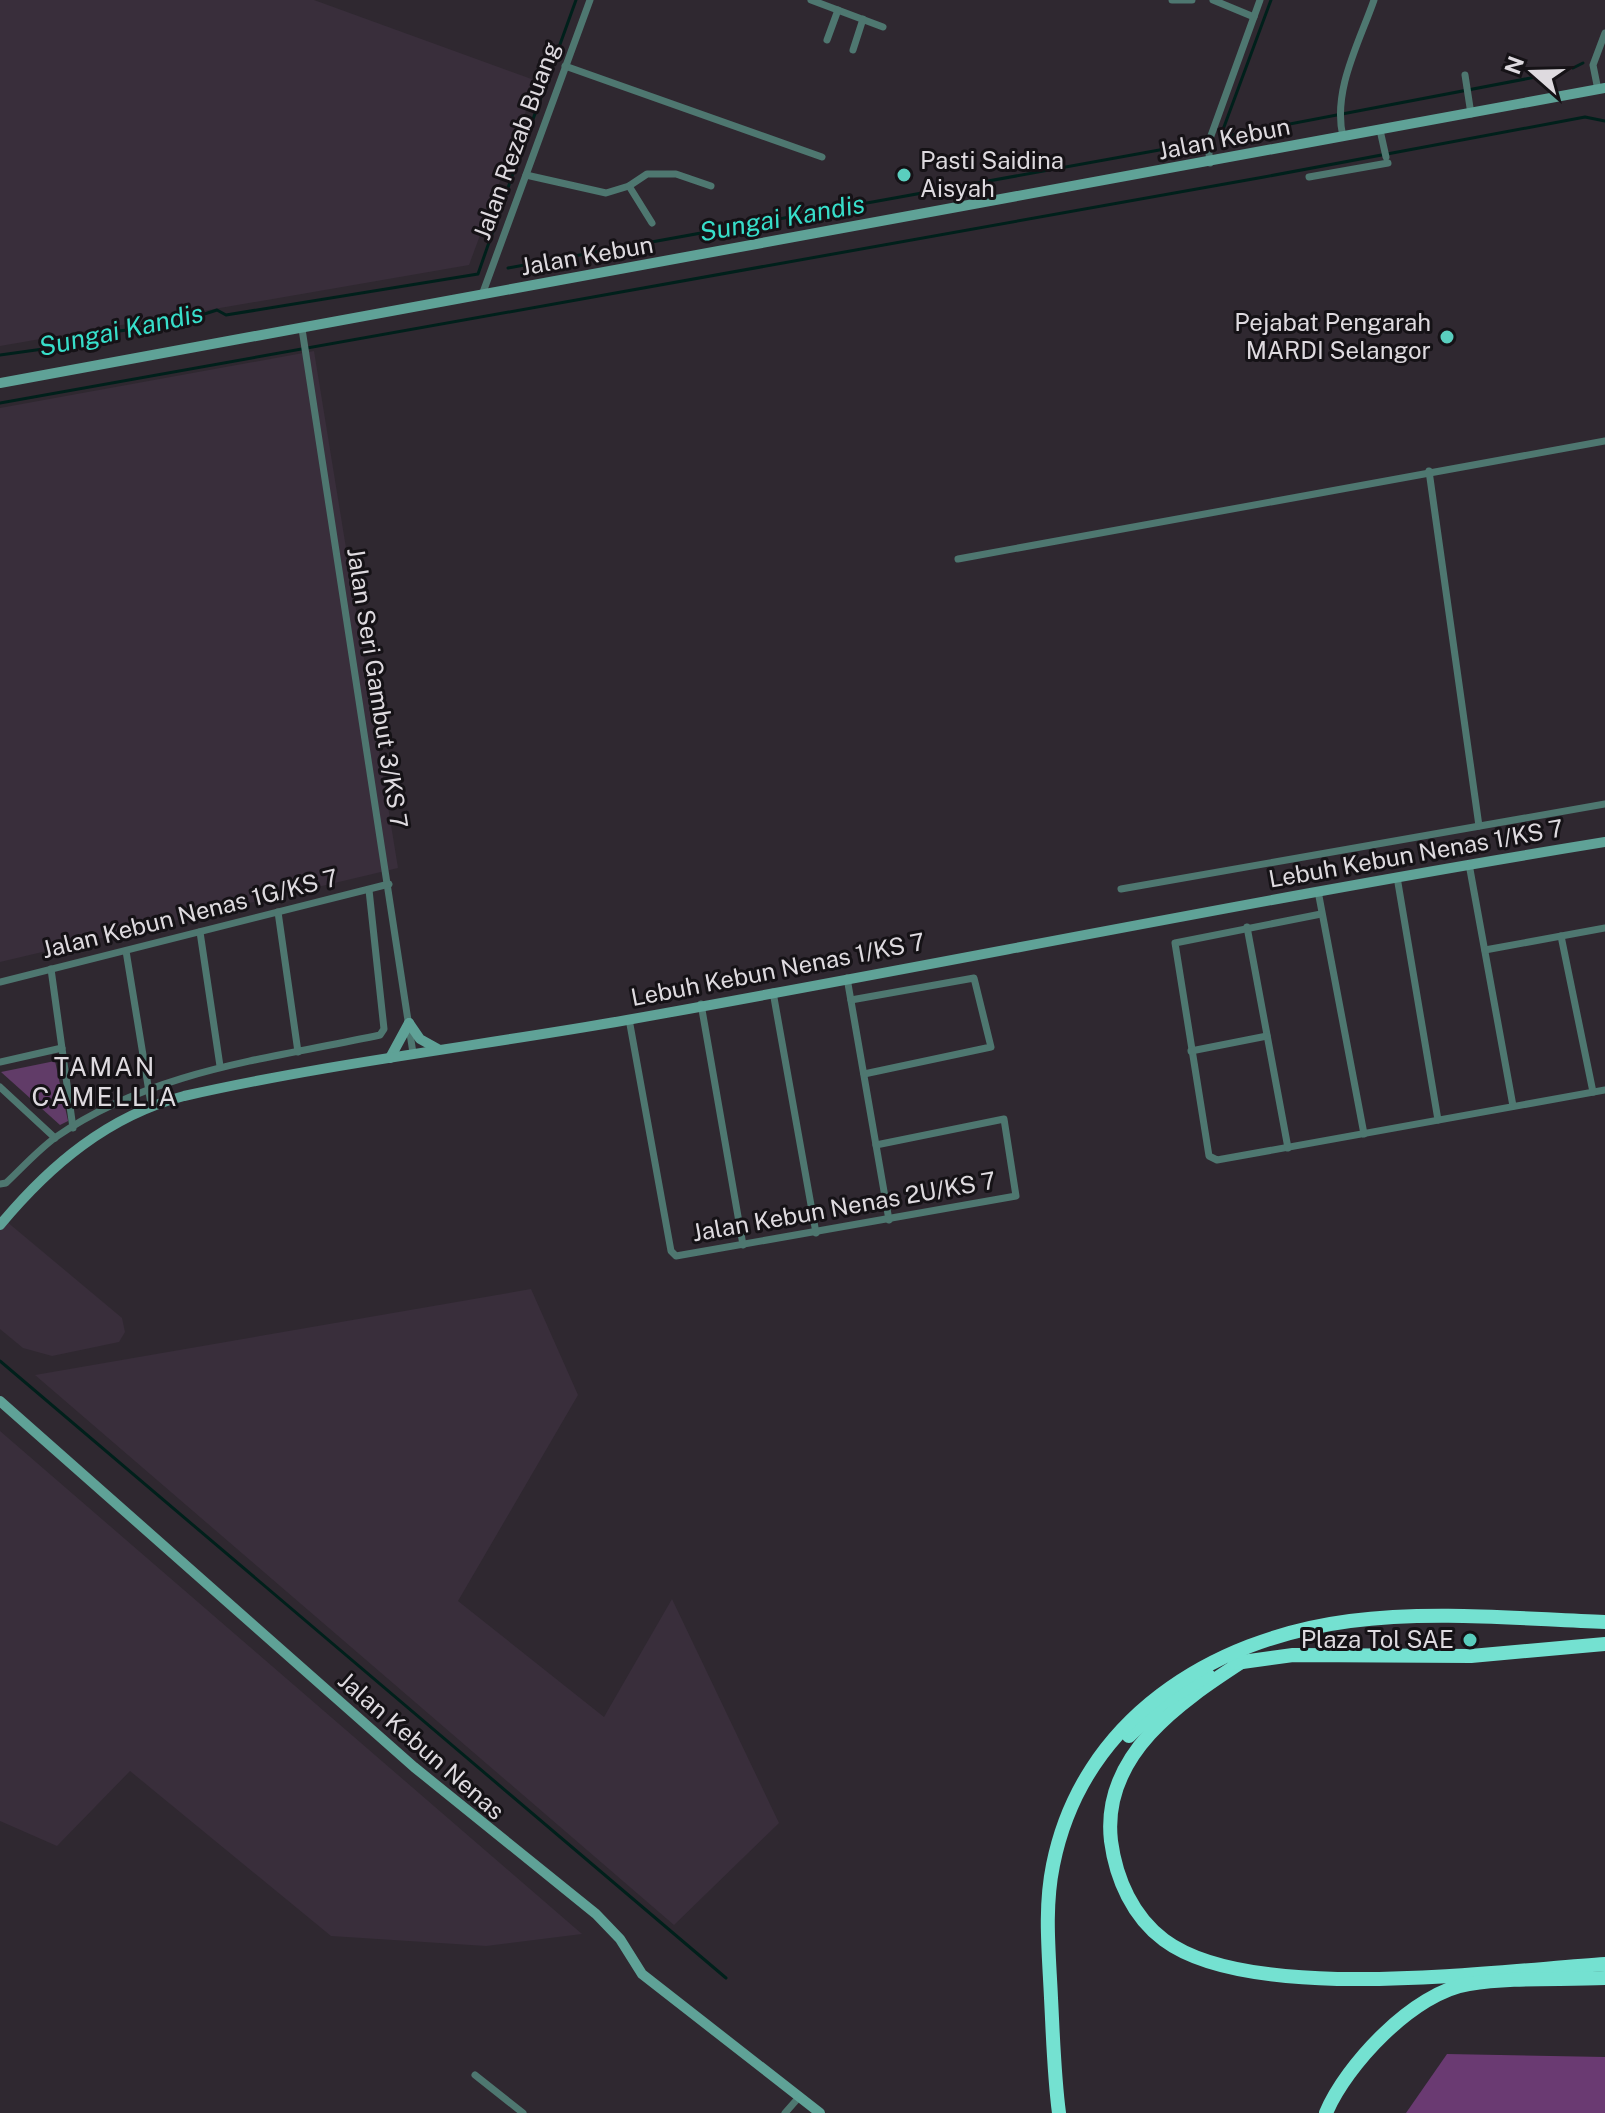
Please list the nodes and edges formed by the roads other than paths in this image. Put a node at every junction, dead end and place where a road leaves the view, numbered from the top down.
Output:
1 (811, 0) edge
2 (1172, 0) edge
3 (1192, 0) edge
4 (1213, 0) edge
5 (1260, 0) edge
6 (1374, 0) edge
7 (585, 1) edge
8 (838, 10) junction
9 (1254, 17) junction
10 (863, 19) junction
11 (883, 27) dead end
12 (1605, 33) edge
13 (827, 40) dead end
14 (853, 50) dead end
15 (565, 66) junction
16 (1465, 75) dead end
17 (1601, 89) edge
18 (1471, 114) junction
19 (1380, 130) junction
20 (1343, 137) junction
21 (822, 157) dead end
22 (1210, 163) junction
23 (526, 175) junction
24 (1309, 177) dead end
25 (629, 186) junction
26 (711, 186) dead end
27 (652, 223) dead end
28 (482, 295) junction
29 (302, 329) junction
30 (0, 383) edge
31 (1605, 441) edge
32 (1429, 471) junction
33 (958, 559) dead end
34 (1605, 804) edge
35 (1479, 826) junction
36 (1605, 842) edge
37 (1469, 864) junction
38 (1397, 877) junction
39 (389, 884) junction
40 (1121, 889) dead end
41 (369, 890) junction
42 (1318, 891) junction
43 (278, 912) junction
44 (1321, 914) junction
45 (1247, 927) junction
46 (1605, 928) edge
47 (200, 932) junction
48 (1561, 936) junction
49 (1485, 950) junction
50 (126, 951) junction
51 (51, 969) junction
52 (847, 978) junction
53 (0, 982) edge
54 (773, 992) junction
55 (851, 1000) junction
56 (701, 1004) junction
57 (629, 1019) junction
58 (409, 1023) junction
59 (1267, 1036) junction
60 (62, 1048) junction
61 (438, 1049) junction
62 (1191, 1051) junction
63 (298, 1052) junction
64 (413, 1053) junction
65 (390, 1058) junction
66 (0, 1062) edge
67 (220, 1066) junction
68 (864, 1074) junction
69 (0, 1087) edge
70 (148, 1088) junction
71 (1605, 1090) edge
72 (1593, 1092) junction
73 (151, 1104) junction
74 (1513, 1106) junction
75 (1438, 1120) junction
76 (73, 1128) junction
77 (1364, 1134) junction
78 (55, 1138) junction
79 (876, 1145) junction
80 (1288, 1148) junction
81 (0, 1184) edge
82 (889, 1220) junction
83 (0, 1225) edge
84 (816, 1233) junction
85 (743, 1245) junction
86 (0, 1401) edge
87 (1605, 1622) edge
88 (1605, 1644) edge
89 (1243, 1661) junction
90 (1129, 1736) dead end
91 (1605, 1964) edge
92 (1605, 1978) edge
93 (475, 2075) dead end
94 (800, 2096) junction
95 (523, 2113) edge
96 (785, 2113) edge
97 (820, 2113) edge
98 (1059, 2113) edge
99 (1326, 2113) edge

1 - 8 street
2 - 3 street
4 - 9 street
5 - 9 street
6 - 20 street
7 - 15 street, Jalan Rezab Buang
8 - 10 street
8 - 13 street
9 - 22 street
10 - 11 street
10 - 14 street
12 - 17 street
15 - 21 street
15 - 23 street, Jalan Rezab Buang
16 - 18 street
17 - 18 street, Jalan Kebun
18 - 19 street, Jalan Kebun
19 - 20 street, Jalan Kebun
19 - 24 street
20 - 22 street, Jalan Kebun
22 - 28 street, Jalan Kebun
23 - 25 street
23 - 28 street, Jalan Rezab Buang
25 - 26 street
25 - 27 street
28 - 29 street, Jalan Kebun
29 - 30 street, Jalan Kebun
29 - 39 street, Jalan Seri Gambut 3/KS 7
31 - 32 street
32 - 33 street
32 - 35 street
34 - 35 street
35 - 40 street
36 - 37 street, Lebuh Kebun Nenas 1/KS 7
37 - 38 street, Lebuh Kebun Nenas 1/KS 7
37 - 49 street
38 - 42 street, Lebuh Kebun Nenas 1/KS 7
38 - 75 street
39 - 41 street, Jalan Kebun Nenas 1G/KS 7
39 - 58 street, Jalan Seri Gambut 3/KS 7
41 - 43 street, Jalan Kebun Nenas 1G/KS 7
41 - 63 street
42 - 44 street
42 - 52 street, Lebuh Kebun Nenas 1/KS 7
43 - 47 street, Jalan Kebun Nenas 1G/KS 7
43 - 63 street
44 - 45 street
44 - 77 street
45 - 59 street
45 - 62 street
46 - 48 street
47 - 50 street, Jalan Kebun Nenas 1G/KS 7
47 - 67 street
48 - 49 street
48 - 72 street
49 - 74 street
50 - 51 street, Jalan Kebun Nenas 1G/KS 7
50 - 70 street
51 - 53 street, Jalan Kebun Nenas 1G/KS 7
51 - 60 street
52 - 54 street, Lebuh Kebun Nenas 1/KS 7
52 - 55 street
54 - 56 street, Lebuh Kebun Nenas 1/KS 7
54 - 84 street
55 - 68 street
55 - 68 street
56 - 57 street, Lebuh Kebun Nenas 1/KS 7
56 - 85 street
57 - 61 street, Lebuh Kebun Nenas 1/KS 7
57 - 85 street, Jalan Kebun Nenas 2U/KS 7
58 - 61 street
58 - 64 street, Jalan Seri Gambut 3/KS 7
58 - 65 street
59 - 62 street
59 - 80 street
60 - 66 street
60 - 76 street
61 - 64 street, Lebuh Kebun Nenas 1/KS 7
62 - 80 street
63 - 67 street
64 - 65 street, Lebuh Kebun Nenas 1/KS 7
65 - 73 street, Lebuh Kebun Nenas 1/KS 7
67 - 70 street
68 - 79 street
69 - 78 street
70 - 73 street
70 - 76 street
71 - 72 street
72 - 74 street
73 - 83 street, Lebuh Kebun Nenas 1/KS 7
74 - 75 street
75 - 77 street
76 - 78 street
77 - 80 street
78 - 81 street
79 - 82 street
79 - 82 street, Jalan Kebun Nenas 2U/KS 7
82 - 84 street, Jalan Kebun Nenas 2U/KS 7
84 - 85 street, Jalan Kebun Nenas 2U/KS 7
86 - 94 street, Jalan Kebun Nenas
87 - 98 highway
88 - 89 highway
89 - 90 highway
89 - 91 highway
92 - 99 highway
93 - 95 street
94 - 96 street
94 - 97 street, Jalan Kebun Nenas

